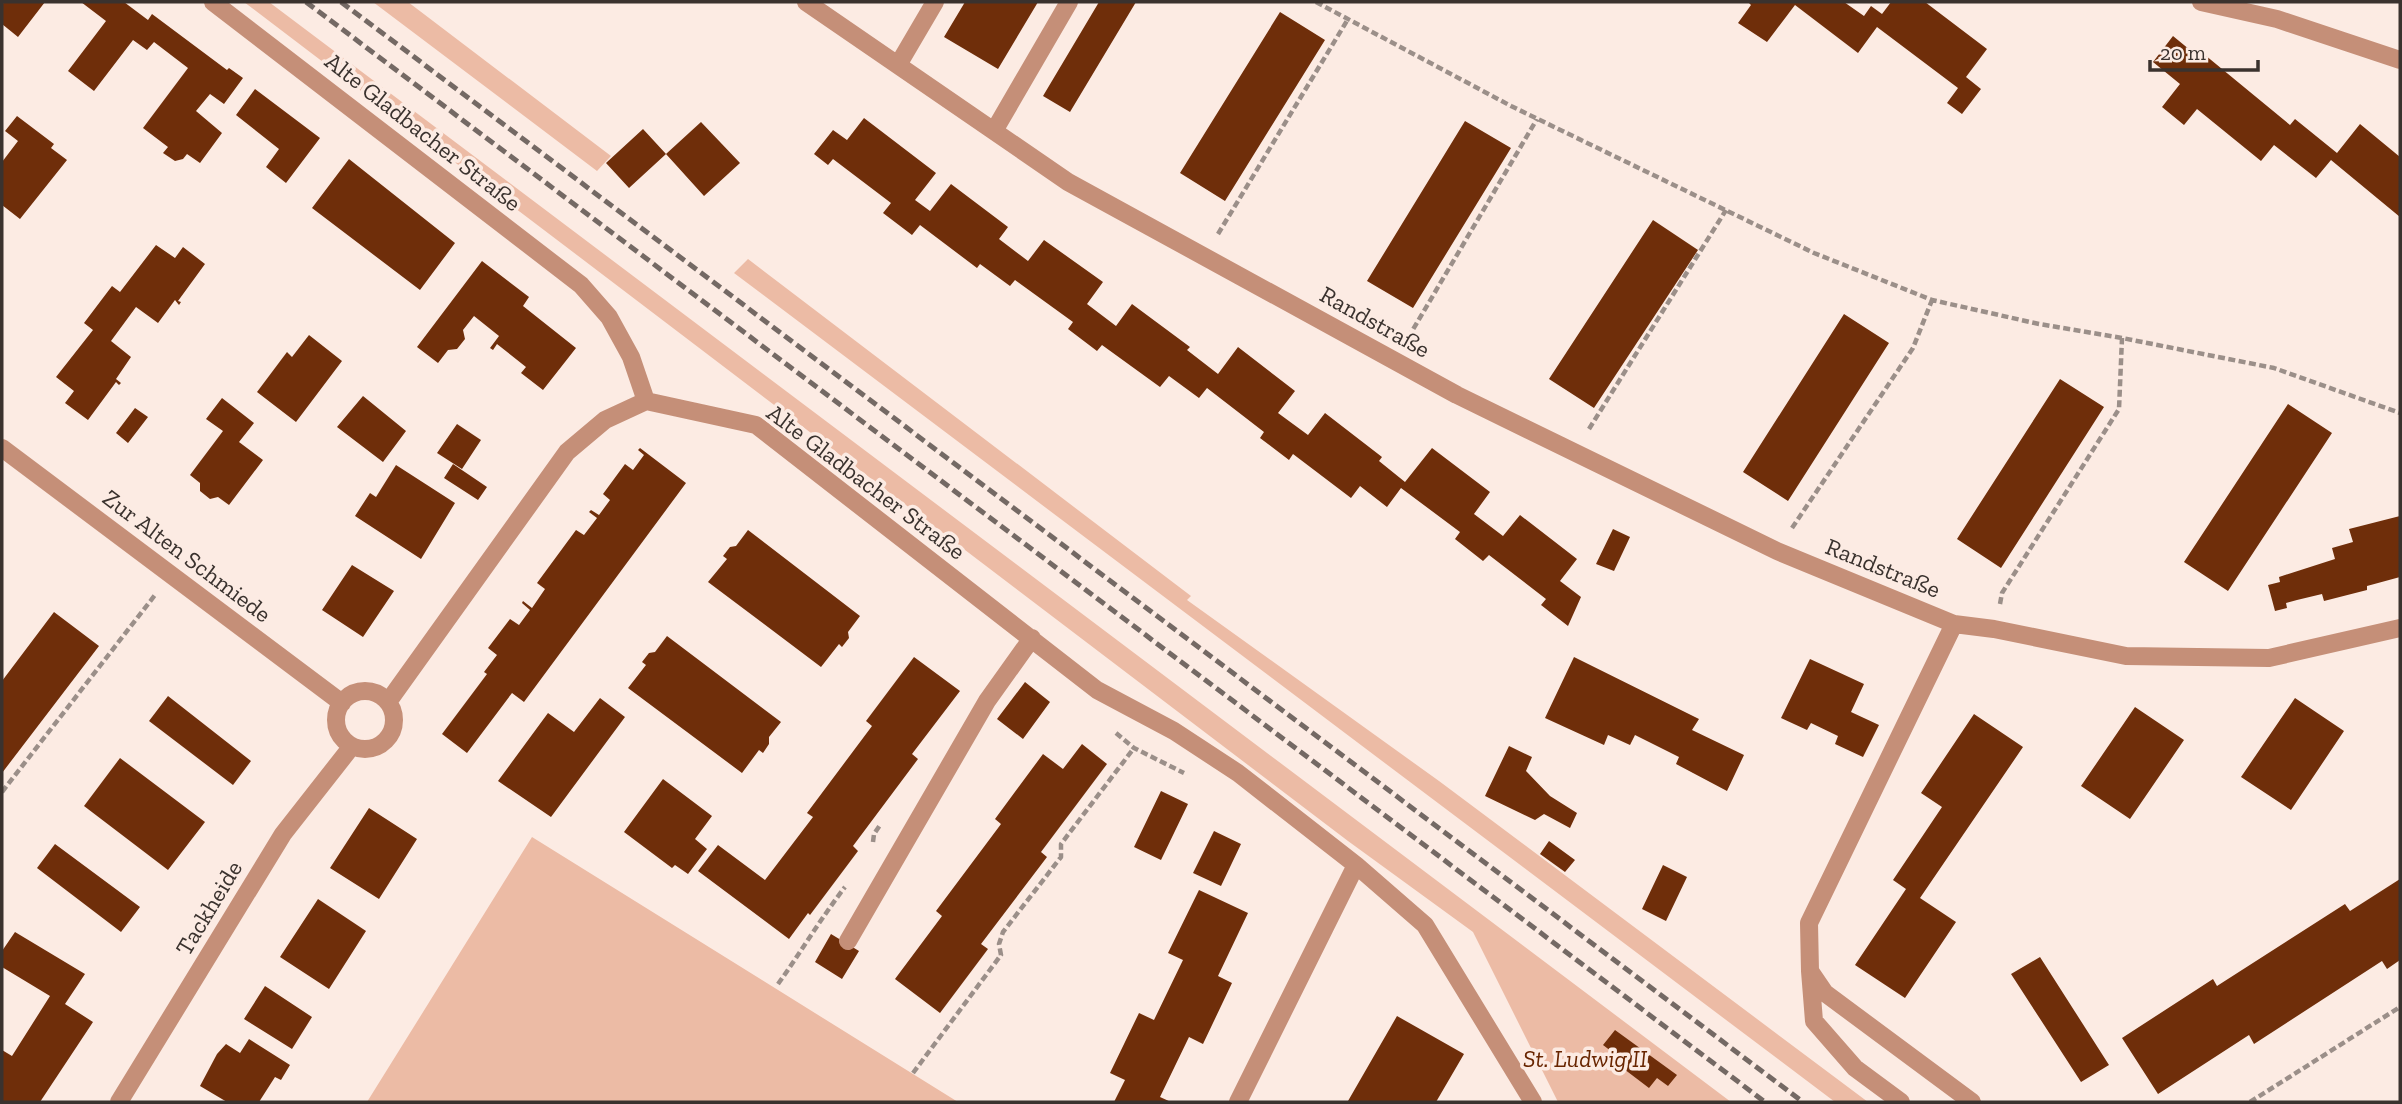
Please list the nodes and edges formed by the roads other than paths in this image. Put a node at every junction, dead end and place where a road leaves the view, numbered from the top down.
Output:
1 (213, 2) edge
2 (806, 2) edge
3 (935, 2) edge
4 (1069, 2) edge
5 (2201, 2) edge
6 (2400, 60) edge
7 (898, 65) junction
8 (994, 131) junction
9 (646, 401) junction
10 (2, 448) edge
11 (1954, 624) junction
12 (2400, 628) edge
13 (1032, 638) junction
14 (388, 702) junction
15 (342, 703) junction
16 (352, 746) junction
17 (1356, 865) junction
18 (848, 941) dead end
19 (1810, 971) junction
20 (119, 1102) edge
21 (1238, 1102) edge
22 (1533, 1102) edge
23 (1901, 1102) edge
24 (1972, 1102) edge

1 - 9 street, Alte Gladbacher Straße
2 - 7 street, Randstraße
3 - 7 street
4 - 8 street
5 - 6 street
7 - 8 street, Randstraße
8 - 11 street, Randstraße
9 - 13 street, Alte Gladbacher Straße
9 - 14 street
10 - 15 street, Zur Alten Schmiede
11 - 12 street, Randstraße
11 - 19 street, Randstraße
13 - 17 street, Alte Gladbacher Straße
13 - 18 street
14 - 15 street
14 - 16 street
15 - 16 street
16 - 20 street, Tackheide
17 - 21 street
17 - 22 street, Alte Gladbacher Straße
19 - 23 street, Randstraße
19 - 24 street

